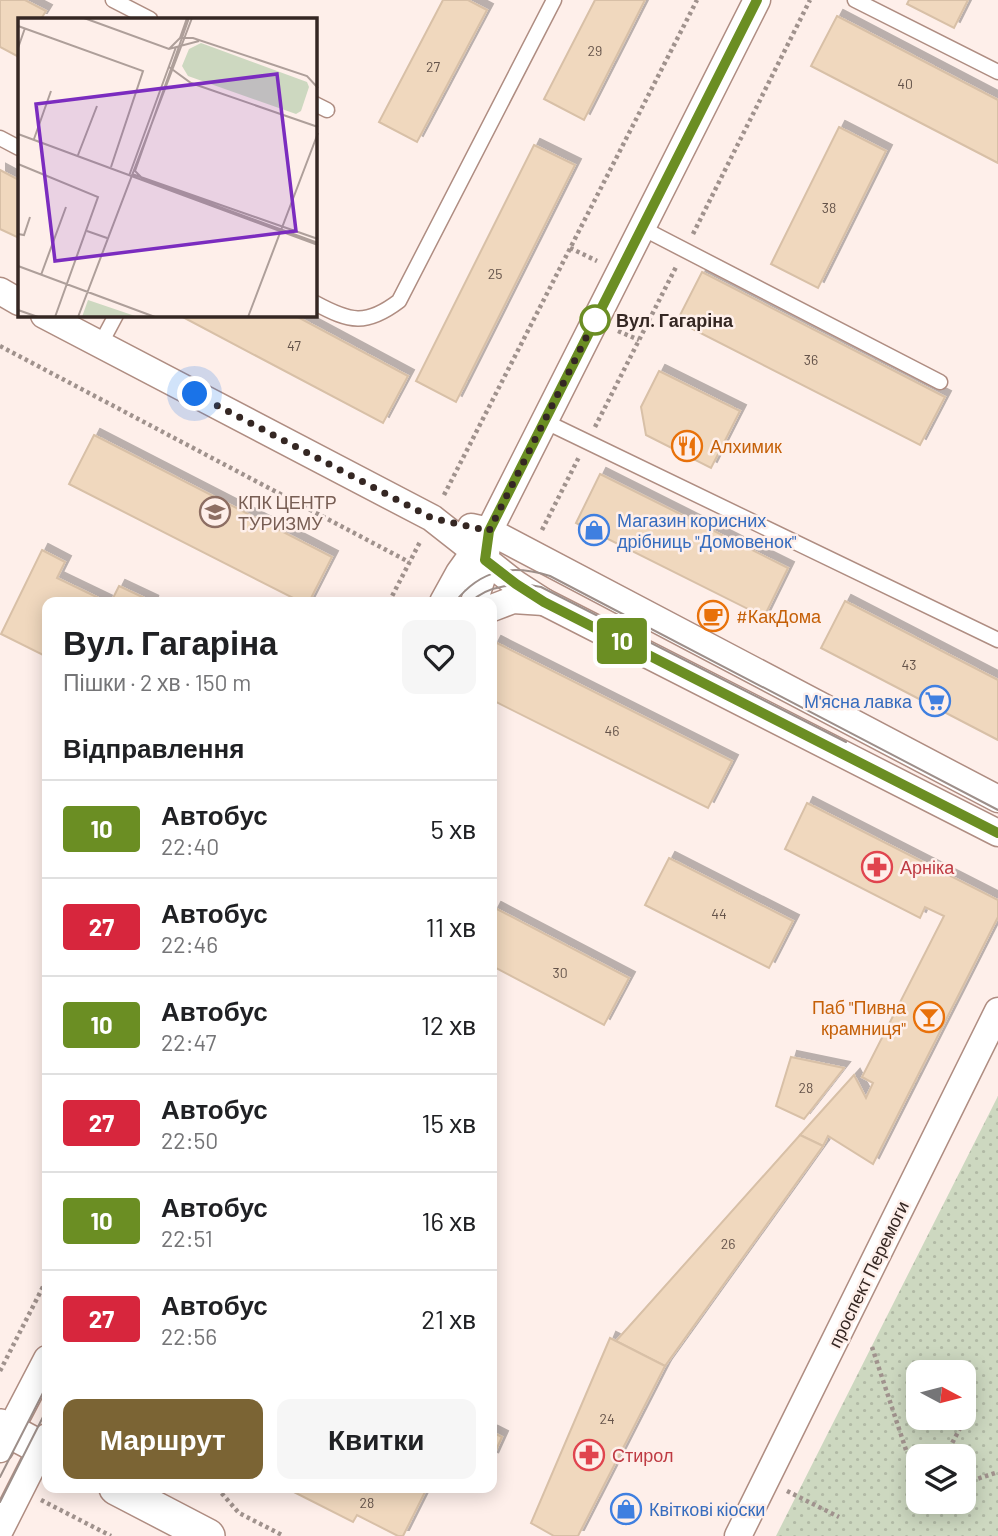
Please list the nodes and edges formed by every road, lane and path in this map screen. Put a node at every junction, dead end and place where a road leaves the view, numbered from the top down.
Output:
1 (113, 0) edge
2 (555, 0) edge
3 (697, 0) edge
4 (757, 0) edge
5 (810, 0) edge
6 (855, 0) edge
7 (148, 18) edge
8 (998, 72) edge
9 (0, 138) edge
10 (18, 147) edge
11 (642, 228) junction
12 (684, 250) junction
13 (0, 291) edge
14 (18, 301) edge
15 (317, 304) edge
16 (48, 317) edge
17 (115, 317) edge
18 (100, 345) junction
19 (0, 346) edge
20 (940, 382) dead end
21 (544, 421) junction
22 (587, 442) junction
23 (432, 518) junction
24 (482, 548) junction
25 (530, 553) junction
26 (410, 562) junction
27 (392, 597) edge
28 (447, 597) edge
29 (475, 597) edge
30 (544, 602) junction
31 (497, 606) edge
32 (998, 640) edge
33 (998, 799) edge
34 (998, 833) edge
35 (998, 1011) edge
36 (42, 1289) edge
37 (872, 1347) dead end
38 (42, 1368) edge
39 (0, 1371) edge
40 (3, 1436) edge
41 (42, 1445) edge
42 (906, 1450) edge
43 (42, 1451) edge
44 (998, 1472) edge
45 (976, 1479) edge
46 (765, 1480) junction
47 (21, 1489) junction
48 (126, 1493) edge
49 (221, 1493) edge
50 (839, 1517) dead end
51 (0, 1530) edge
52 (111, 1536) edge
53 (208, 1536) edge
54 (284, 1536) edge
55 (738, 1536) edge

1 - 7 lane
2 - 15 lane
3 - 23 path
4 - 11 street
5 - 12 path
6 - 8 lane
9 - 10 lane
11 - 12 lane
11 - 21 street
12 - 20 lane
12 - 22 path
13 - 14 street
16 - 18 street
17 - 18 lane
18 - 23 street
19 - 26 path
21 - 22 lane
21 - 24 street
22 - 25 path
22 - 32 lane
23 - 24 street
23 - 26 path
24 - 25 street
24 - 28 street
24 - 29 street
24 - 30 street
25 - 33 street
26 - 27 path
30 - 31 street
30 - 34 street
35 - 46 street, проспект Перемоги
36 - 39 path
37 - 42 path
38 - 40 street
40 - 41 street
43 - 47 street
44 - 45 path
46 - 50 path
46 - 55 street, проспект Перемоги
47 - 51 street
47 - 52 path
48 - 53 street
49 - 54 path

